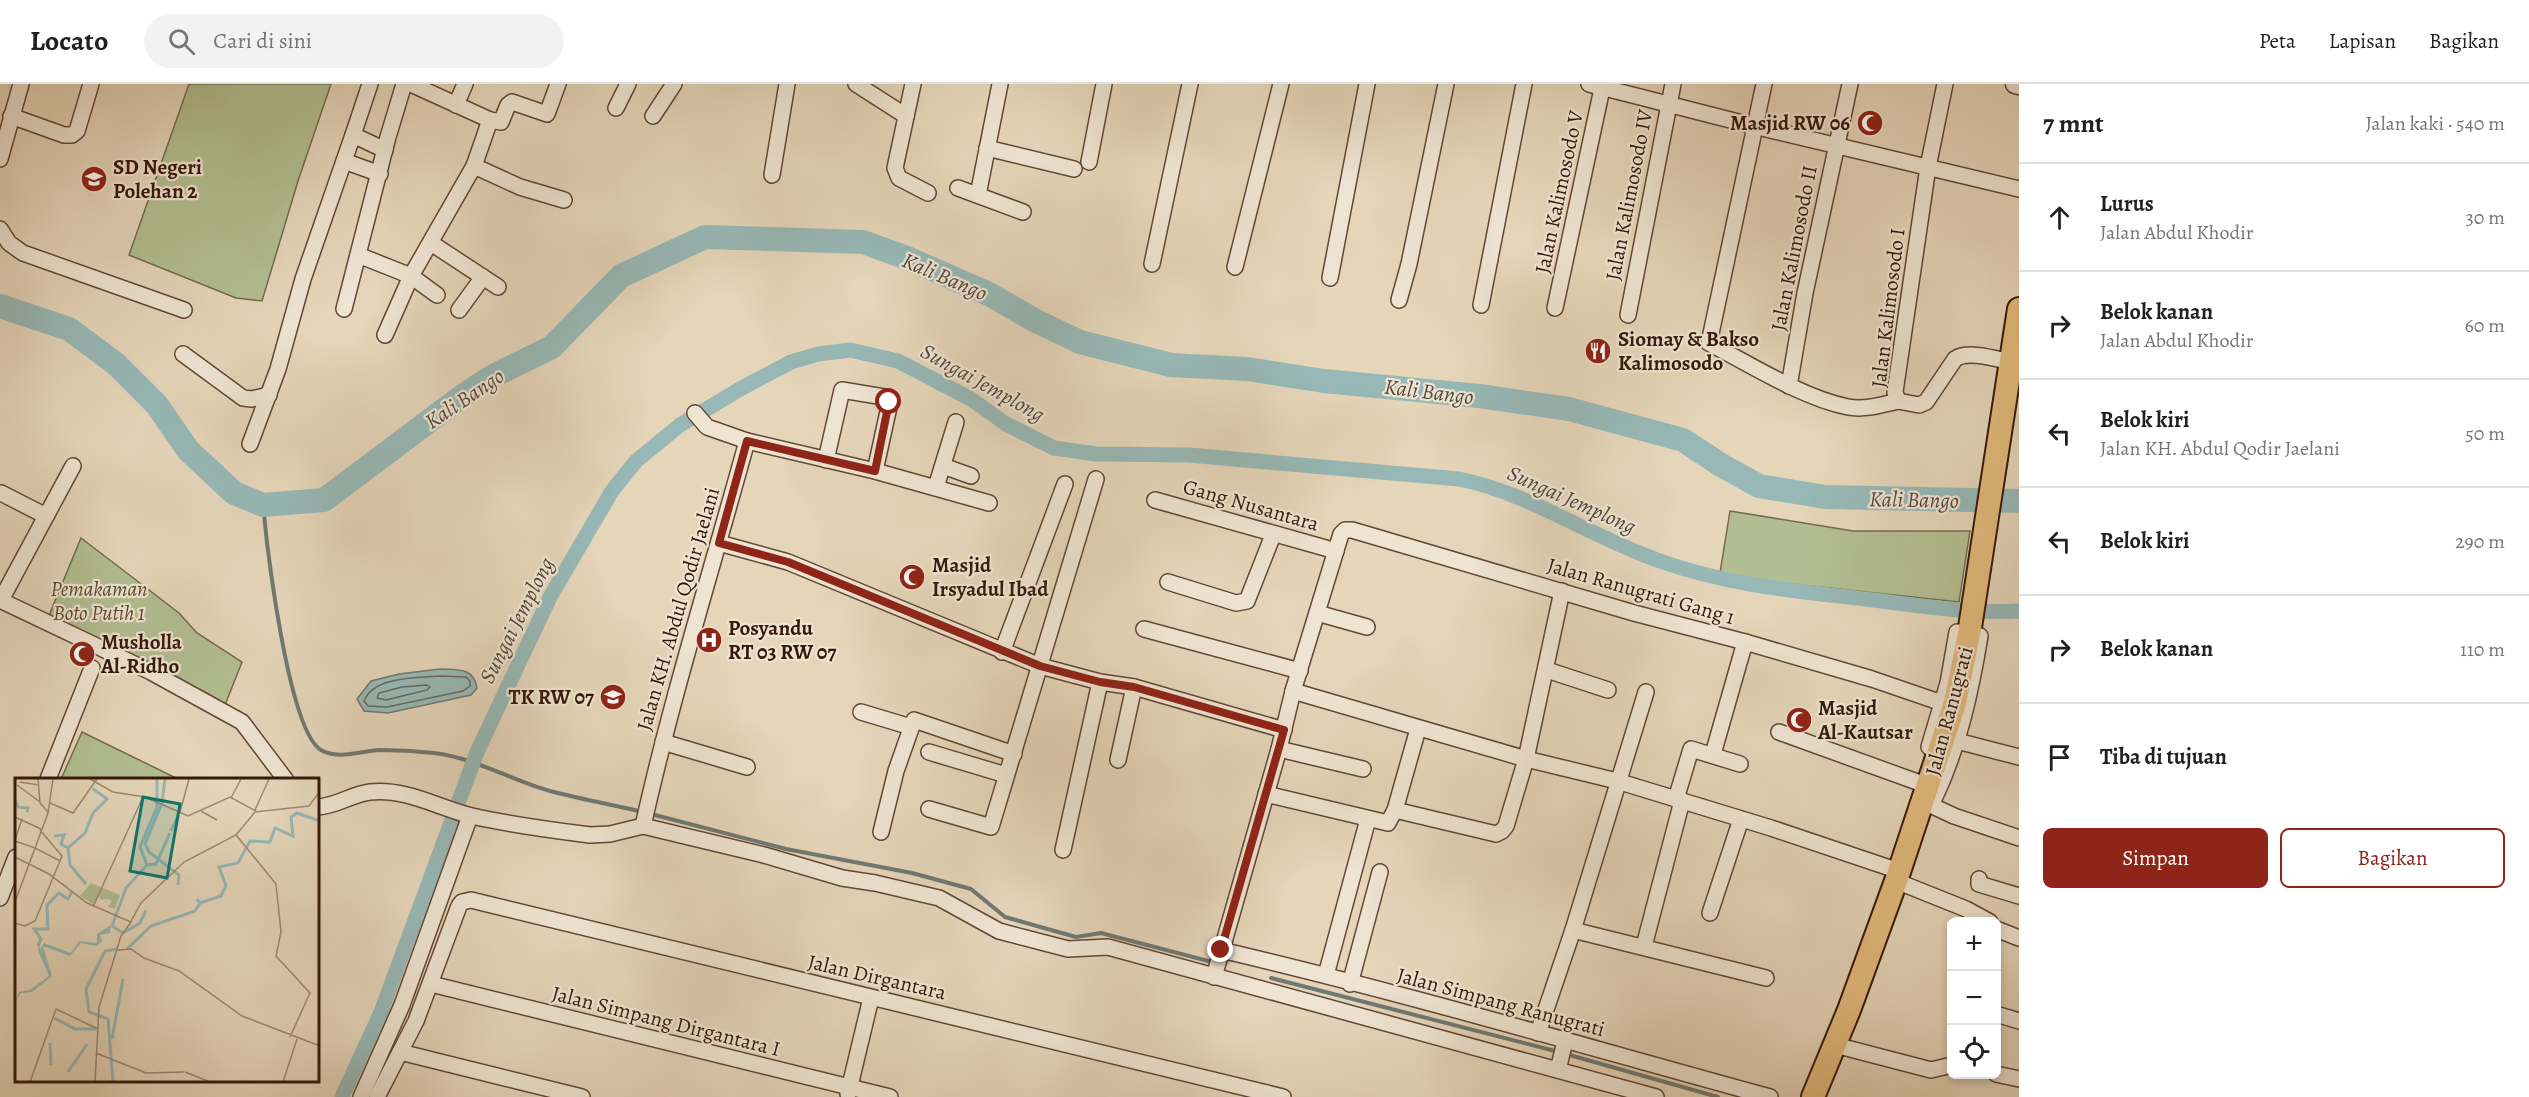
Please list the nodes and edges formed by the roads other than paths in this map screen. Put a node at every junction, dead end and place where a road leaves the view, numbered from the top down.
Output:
1 (21, 84) edge
2 (91, 84) edge
3 (370, 84) edge
4 (404, 84) edge
5 (411, 84) edge
6 (465, 84) edge
7 (558, 84) edge
8 (628, 84) edge
9 (674, 84) edge
10 (787, 84) edge
11 (856, 84) edge
12 (913, 84) edge
13 (1000, 84) edge
14 (1104, 84) edge
15 (1190, 84) edge
16 (1281, 84) edge
17 (1366, 84) edge
18 (1446, 84) edge
19 (1524, 84) edge
20 (1673, 84) edge
21 (1764, 84) edge
22 (1850, 84) edge
23 (1946, 84) edge
24 (1598, 85) edge
25 (1668, 103) junction
26 (456, 105) junction
27 (616, 108) dead end
28 (11, 116) junction
29 (653, 116) dead end
30 (906, 116) junction
31 (490, 120) junction
32 (1754, 126) junction
33 (353, 135) junction
34 (1836, 146) junction
35 (987, 148) junction
36 (385, 150) junction
37 (0, 156) edge
38 (344, 161) junction
39 (1089, 162) dead end
40 (474, 166) junction
41 (1928, 167) junction
42 (1074, 169) dead end
43 (380, 174) junction
44 (772, 175) dead end
45 (958, 188) dead end
46 (2019, 189) edge
47 (928, 194) dead end
48 (978, 195) junction
49 (564, 200) dead end
50 (1023, 212) dead end
51 (0, 229) edge
52 (431, 243) junction
53 (358, 255) junction
54 (1152, 264) dead end
55 (1235, 267) dead end
56 (411, 276) junction
57 (483, 277) junction
58 (1330, 278) dead end
59 (498, 287) dead end
60 (437, 295) dead end
61 (1399, 300) dead end
62 (1481, 305) dead end
63 (1555, 308) dead end
64 (344, 309) dead end
65 (2019, 309) edge
66 (184, 310) dead end
67 (459, 310) dead end
68 (1628, 315) dead end
69 (385, 335) dead end
70 (183, 354) dead end
71 (2010, 362) junction
72 (1790, 386) junction
73 (269, 395) junction
74 (1898, 401) junction
75 (700, 418) dead end
76 (956, 422) dead end
77 (747, 441) junction
78 (250, 444) dead end
79 (826, 460) junction
80 (73, 466) dead end
81 (943, 466) junction
82 (875, 471) junction
83 (971, 476) dead end
84 (1096, 479) dead end
85 (1065, 484) dead end
86 (936, 488) junction
87 (1, 493) edge
88 (1155, 500) dead end
89 (988, 502) dead end
90 (46, 516) junction
91 (1273, 535) junction
92 (719, 543) junction
93 (1336, 551) junction
94 (1168, 582) dead end
95 (1562, 591) junction
96 (1, 600) edge
97 (1317, 614) junction
98 (1367, 627) dead end
99 (1144, 629) dead end
100 (1969, 633) junction
101 (1745, 642) junction
102 (1002, 652) junction
103 (1040, 666) junction
104 (92, 668) dead end
105 (1546, 670) junction
106 (1300, 671) junction
107 (1100, 682) junction
108 (1134, 687) junction
109 (1608, 690) dead end
110 (1293, 691) junction
111 (1646, 692) dead end
112 (1942, 704) junction
113 (861, 712) dead end
114 (911, 727) junction
115 (1418, 729) junction
116 (1284, 730) junction
117 (1779, 732) dead end
118 (1957, 741) junction
119 (663, 742) junction
120 (1279, 749) junction
121 (928, 752) dead end
122 (1014, 754) junction
123 (1713, 754) junction
124 (2019, 757) edge
125 (1118, 759) dead end
126 (1526, 759) junction
127 (1740, 764) dead end
128 (747, 767) dead end
129 (1363, 769) dead end
130 (1006, 775) junction
131 (48, 778) edge
132 (284, 778) edge
133 (1617, 781) junction
134 (1922, 792) junction
135 (1266, 794) junction
136 (1679, 800) junction
137 (320, 807) edge
138 (929, 809) dead end
139 (1395, 810) junction
140 (468, 815) junction
141 (1368, 819) junction
142 (1742, 819) junction
143 (644, 822) junction
144 (881, 832) dead end
145 (2019, 838) edge
146 (1063, 850) dead end
147 (15, 860) edge
148 (1380, 872) dead end
149 (1897, 876) junction
150 (1979, 879) dead end
151 (2019, 896) edge
152 (0, 898) edge
153 (1710, 913) dead end
154 (1982, 917) edge
155 (1573, 930) junction
156 (2001, 931) edge
157 (2019, 938) edge
158 (1644, 946) junction
159 (1217, 964) junction
160 (1326, 975) junction
161 (1766, 978) dead end
162 (431, 984) junction
163 (1350, 984) junction
164 (871, 998) junction
165 (2001, 1016) edge
166 (2019, 1021) edge
167 (1538, 1033) junction
168 (1835, 1045) junction
169 (400, 1052) junction
170 (1562, 1055) junction
171 (1947, 1066) edge
172 (2001, 1075) edge
173 (2019, 1079) edge
174 (1227, 1091) edge
175 (848, 1092) edge
176 (361, 1097) edge
177 (377, 1097) edge
178 (582, 1097) edge
179 (890, 1097) edge
180 (1283, 1097) edge
181 (1656, 1097) edge
182 (1770, 1097) edge
183 (1813, 1097) edge

1 - 28 street
2 - 28 street
3 - 33 street
4 - 36 street
5 - 26 street
6 - 26 street
7 - 31 street
8 - 27 street
9 - 29 street
10 - 44 street
11 - 30 street
12 - 30 street
13 - 35 street
14 - 39 street
15 - 54 street
16 - 55 street
17 - 58 street
18 - 61 street
19 - 62 street
20 - 25 street, Jalan Kalimosodo IV
21 - 32 street
22 - 34 street, Jalan Kalimosodo II
23 - 41 street, Jalan Kalimosodo I
24 - 25 street
24 - 63 street, Jalan Kalimosodo V
25 - 32 street
25 - 68 street, Jalan Kalimosodo IV
26 - 31 street
28 - 37 street
30 - 47 street
31 - 40 street
32 - 34 street
32 - 72 street
33 - 36 street
33 - 38 street
34 - 41 street
34 - 72 street, Jalan Kalimosodo II
35 - 42 street
35 - 48 street
36 - 43 street
38 - 43 street
38 - 73 street
40 - 49 street
40 - 52 street
41 - 46 street
41 - 74 street, Jalan Kalimosodo I
43 - 53 street
45 - 48 street
48 - 50 street
51 - 66 street
52 - 56 street
52 - 57 street
53 - 56 street
53 - 64 street
56 - 60 street
56 - 69 street
57 - 59 street
57 - 67 street
65 - 71 main road, Jalan Ranugrati
70 - 73 street
71 - 74 street, Jalan Kalimosodo I
71 - 100 main road, Jalan Ranugrati
72 - 74 street
73 - 78 street
75 - 77 street
76 - 81 street
77 - 79 street
77 - 92 street, Jalan KH. Abdul Qodir Jaelani
79 - 82 street
79 - 82 street
80 - 90 street
81 - 83 street
81 - 86 street
82 - 86 street
84 - 103 street
85 - 102 street
86 - 89 street
87 - 90 street
88 - 91 street, Gang Nusantara
90 - 96 street
91 - 93 street, Gang Nusantara
91 - 94 street
92 - 102 street
92 - 119 street, Jalan KH. Abdul Qodir Jaelani
93 - 95 street, Jalan Ranugrati Gang 1
93 - 97 street
95 - 101 street, Jalan Ranugrati Gang 1
95 - 105 street
96 - 132 street
97 - 98 street
97 - 106 street
99 - 106 street
100 - 112 street
100 - 118 street
100 - 134 main road, Jalan Ranugrati
101 - 112 street, Jalan Ranugrati Gang 1
101 - 123 street
102 - 103 street
103 - 107 street
103 - 122 street
104 - 131 street
105 - 109 street
105 - 126 street
106 - 110 street
107 - 108 street
107 - 146 street
108 - 116 street
108 - 125 street
110 - 115 street
110 - 116 street
111 - 133 street
112 - 134 street
113 - 114 street
114 - 122 street
114 - 144 street
115 - 126 street
115 - 139 street
116 - 120 street
117 - 134 street
118 - 124 street
118 - 134 street
119 - 128 street
119 - 143 street, Jalan KH. Abdul Qodir Jaelani
120 - 129 street
120 - 135 street
121 - 130 street
122 - 130 street
123 - 127 street
123 - 136 street
126 - 133 street
126 - 139 street
130 - 138 street
133 - 136 street
133 - 155 street
134 - 145 street
134 - 149 main road, Jalan Ranugrati
135 - 141 street
135 - 159 street
136 - 142 street
136 - 158 street
137 - 140 street
139 - 141 street
140 - 143 street
140 - 176 street
141 - 160 street
142 - 149 street
142 - 153 street
143 - 159 street
147 - 152 street
148 - 163 street
149 - 154 street
149 - 168 main road, Jalan Ranugrati
150 - 151 street
155 - 158 street
155 - 167 street
156 - 157 street
158 - 161 street
159 - 160 street, Jalan Simpang Ranugrati
159 - 170 street
160 - 163 street, Jalan Simpang Ranugrati
162 - 164 street, Jalan Dirgantara
162 - 169 street
162 - 175 street, Jalan Simpang Dirgantara I
163 - 167 street, Jalan Simpang Ranugrati
164 - 174 street, Jalan Dirgantara
164 - 175 street
165 - 166 street
167 - 170 street, Jalan Simpang Ranugrati
168 - 171 street
168 - 183 main road, Jalan Ranugrati
169 - 177 street
169 - 178 street
170 - 181 street
170 - 182 street, Jalan Simpang Ranugrati
172 - 173 street
174 - 180 street, Jalan Dirgantara
175 - 179 street, Jalan Simpang Dirgantara I

